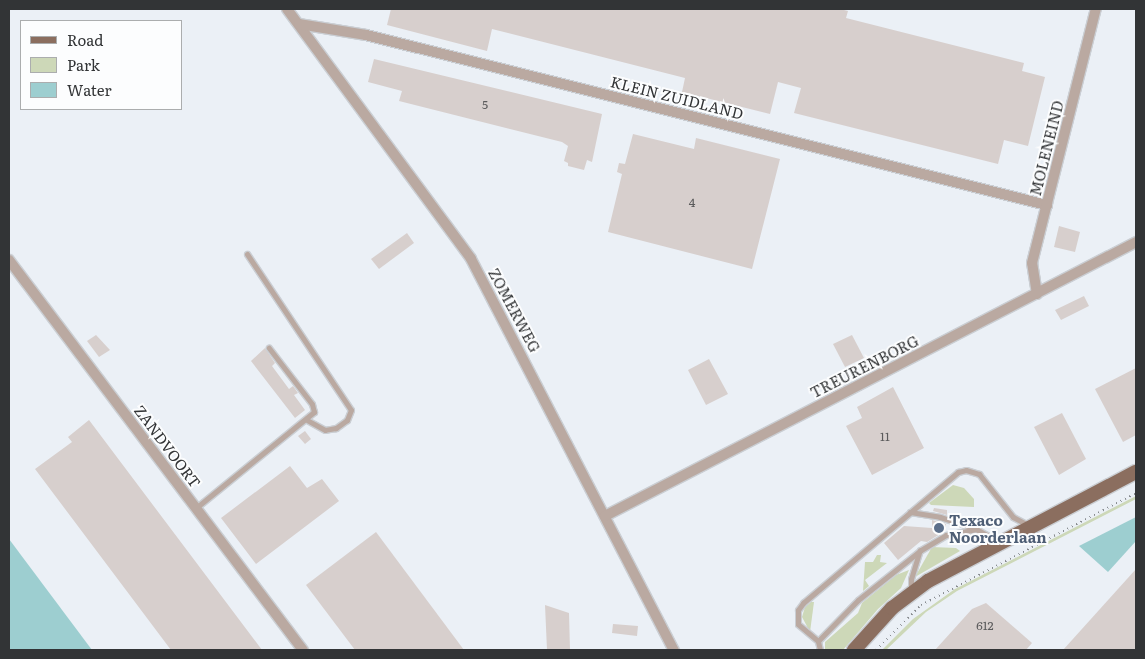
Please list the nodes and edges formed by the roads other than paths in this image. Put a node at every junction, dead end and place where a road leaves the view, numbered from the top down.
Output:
1 (288, 9) edge
2 (1096, 9) edge
3 (299, 24) junction
4 (1047, 205) junction
5 (1136, 242) edge
6 (247, 254) dead end
7 (9, 260) edge
8 (1037, 294) junction
9 (269, 348) dead end
10 (307, 420) junction
11 (1136, 472) edge
12 (196, 508) junction
13 (910, 512) junction
14 (605, 516) junction
15 (1030, 526) junction
16 (976, 529) junction
17 (999, 543) junction
18 (921, 550) junction
19 (911, 594) junction
20 (818, 642) junction
21 (303, 650) edge
22 (674, 650) edge
23 (820, 650) edge
24 (854, 650) edge

1 - 3 street, ZOMERWEG
2 - 4 street, MOLENEIND
3 - 4 street, KLEIN ZUIDLAND
3 - 14 street, ZOMERWEG
4 - 8 street, MOLENEIND
5 - 8 street, TREURENBORG
6 - 10 lane
7 - 12 street, ZANDVOORT
8 - 14 street, TREURENBORG
9 - 10 lane
10 - 12 lane
11 - 15 main road
12 - 21 street, ZANDVOORT
13 - 15 lane
13 - 16 lane
13 - 20 lane
14 - 22 street, ZOMERWEG
15 - 17 main road
16 - 17 lane
16 - 18 lane
17 - 19 main road
18 - 19 lane
18 - 20 lane
19 - 24 main road
20 - 23 lane

